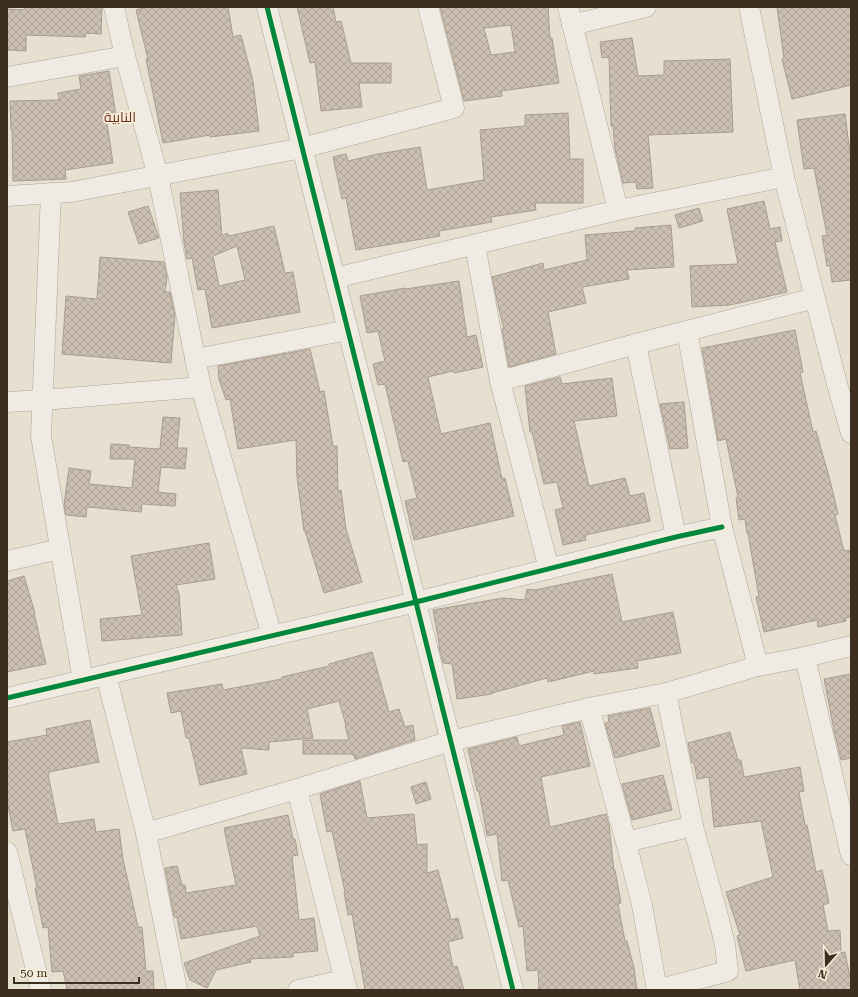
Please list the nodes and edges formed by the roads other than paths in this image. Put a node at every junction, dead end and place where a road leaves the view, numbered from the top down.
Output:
1 (114, 7) edge
2 (267, 7) edge
3 (428, 7) edge
4 (646, 7) edge
5 (749, 7) edge
6 (570, 16) edge
7 (125, 56) junction
8 (7, 77) edge
9 (302, 148) junction
10 (158, 176) junction
11 (784, 177) junction
12 (51, 193) junction
13 (7, 196) edge
14 (618, 210) junction
15 (475, 245) junction
16 (335, 278) junction
17 (815, 298) junction
18 (348, 330) junction
19 (687, 331) junction
20 (636, 344) junction
21 (195, 359) junction
22 (844, 381) edge
23 (500, 382) junction
24 (201, 387) junction
25 (43, 400) junction
26 (7, 402) edge
27 (851, 433) edge
28 (722, 527) junction
29 (676, 537) junction
30 (60, 549) junction
31 (7, 561) edge
32 (549, 569) junction
33 (416, 602) junction
34 (272, 636) junction
35 (851, 646) edge
36 (805, 657) junction
37 (758, 666) junction
38 (106, 675) junction
39 (83, 680) junction
40 (666, 693) junction
41 (7, 698) edge
42 (589, 708) junction
43 (451, 741) junction
44 (843, 786) edge
45 (297, 789) junction
46 (693, 826) junction
47 (146, 833) junction
48 (626, 842) junction
49 (7, 852) edge
50 (851, 855) edge
51 (346, 985) edge
52 (41, 990) edge
53 (177, 990) edge
54 (298, 990) edge
55 (513, 990) edge

1 - 7 street
2 - 9 street
3 - 9 street
4 - 6 street
5 - 11 street
6 - 14 street
7 - 8 street
7 - 10 street
9 - 10 street
9 - 16 street
10 - 12 street
10 - 21 street
11 - 14 street
11 - 17 street
12 - 13 street
12 - 25 street
14 - 15 street
15 - 16 street
15 - 23 street
16 - 18 street
17 - 19 street
17 - 22 street
18 - 21 street
18 - 33 street
19 - 20 street
19 - 28 street
20 - 23 street
20 - 29 street
21 - 24 street
22 - 27 street
23 - 32 street
24 - 25 street
24 - 34 street
25 - 26 street
25 - 30 street
28 - 29 street
28 - 37 street
29 - 32 street
30 - 31 street
30 - 39 street
32 - 33 street
33 - 34 street
33 - 43 street
34 - 38 street
35 - 36 street
36 - 37 street
36 - 44 street
37 - 40 street
38 - 39 street
38 - 47 street
39 - 41 street
40 - 42 street
40 - 46 street
42 - 43 street
42 - 48 street
43 - 45 street
43 - 55 street
44 - 50 street
45 - 47 street
45 - 51 street
46 - 48 street
46 - 48 street
47 - 53 street
49 - 52 street
51 - 54 street

